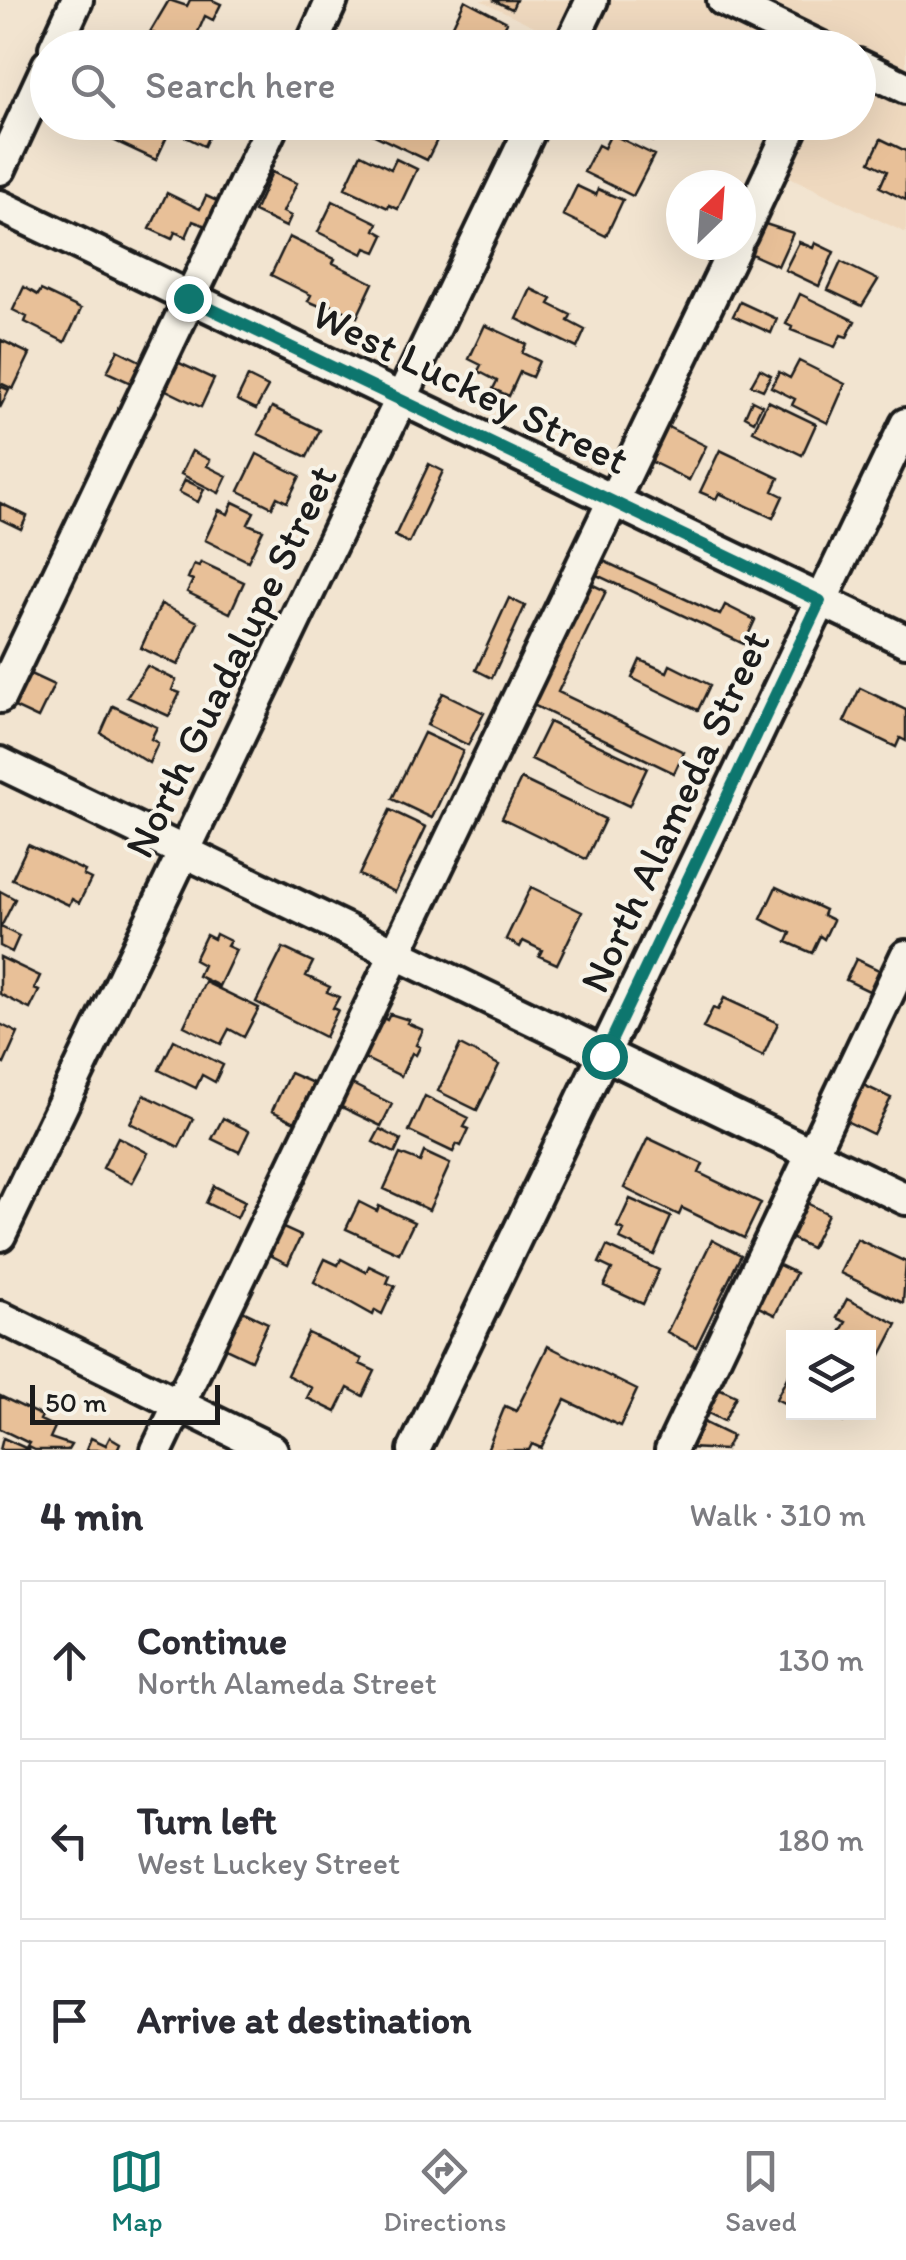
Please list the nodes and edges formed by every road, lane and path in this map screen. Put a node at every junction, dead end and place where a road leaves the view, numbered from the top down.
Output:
1 (77, 0) edge
2 (332, 0) edge
3 (592, 0) edge
4 (724, 0) edge
5 (64, 30) edge
6 (318, 30) edge
7 (578, 30) edge
8 (785, 30) edge
9 (876, 74) edge
10 (906, 88) edge
11 (30, 104) edge
12 (265, 140) edge
13 (525, 140) edge
14 (786, 140) edge
15 (0, 169) edge
16 (756, 203) edge
17 (0, 206) edge
18 (729, 260) edge
19 (188, 298) junction
20 (402, 398) junction
21 (906, 424) edge
22 (612, 501) junction
23 (820, 601) junction
24 (906, 641) edge
25 (0, 697) edge
26 (0, 763) edge
27 (186, 852) junction
28 (394, 952) junction
29 (906, 956) edge
30 (604, 1056) junction
31 (810, 1153) junction
32 (906, 1199) edge
33 (0, 1235) edge
34 (0, 1317) edge
35 (178, 1405) junction
36 (157, 1450) edge
37 (272, 1450) edge
38 (414, 1450) edge
39 (670, 1450) edge

1 - 5 street
2 - 6 street
3 - 7 street
4 - 8 street
9 - 10 street
11 - 15 street
12 - 19 street
13 - 20 street, North Guadalupe Street
14 - 16 street
17 - 19 street, West Luckey Street
18 - 22 street
19 - 20 street, West Luckey Street
19 - 25 street
20 - 22 street, West Luckey Street
20 - 27 street, North Guadalupe Street
21 - 23 street, North Alameda Street
22 - 23 street, West Luckey Street
22 - 28 street
23 - 24 street, West Luckey Street
23 - 30 street, North Alameda Street
26 - 27 street
27 - 28 street
27 - 33 street, North Guadalupe Street
28 - 30 street
28 - 35 street
29 - 31 street
30 - 31 street
30 - 38 street, North Alameda Street
31 - 32 street
31 - 39 street
34 - 35 street
35 - 36 street
35 - 37 street

